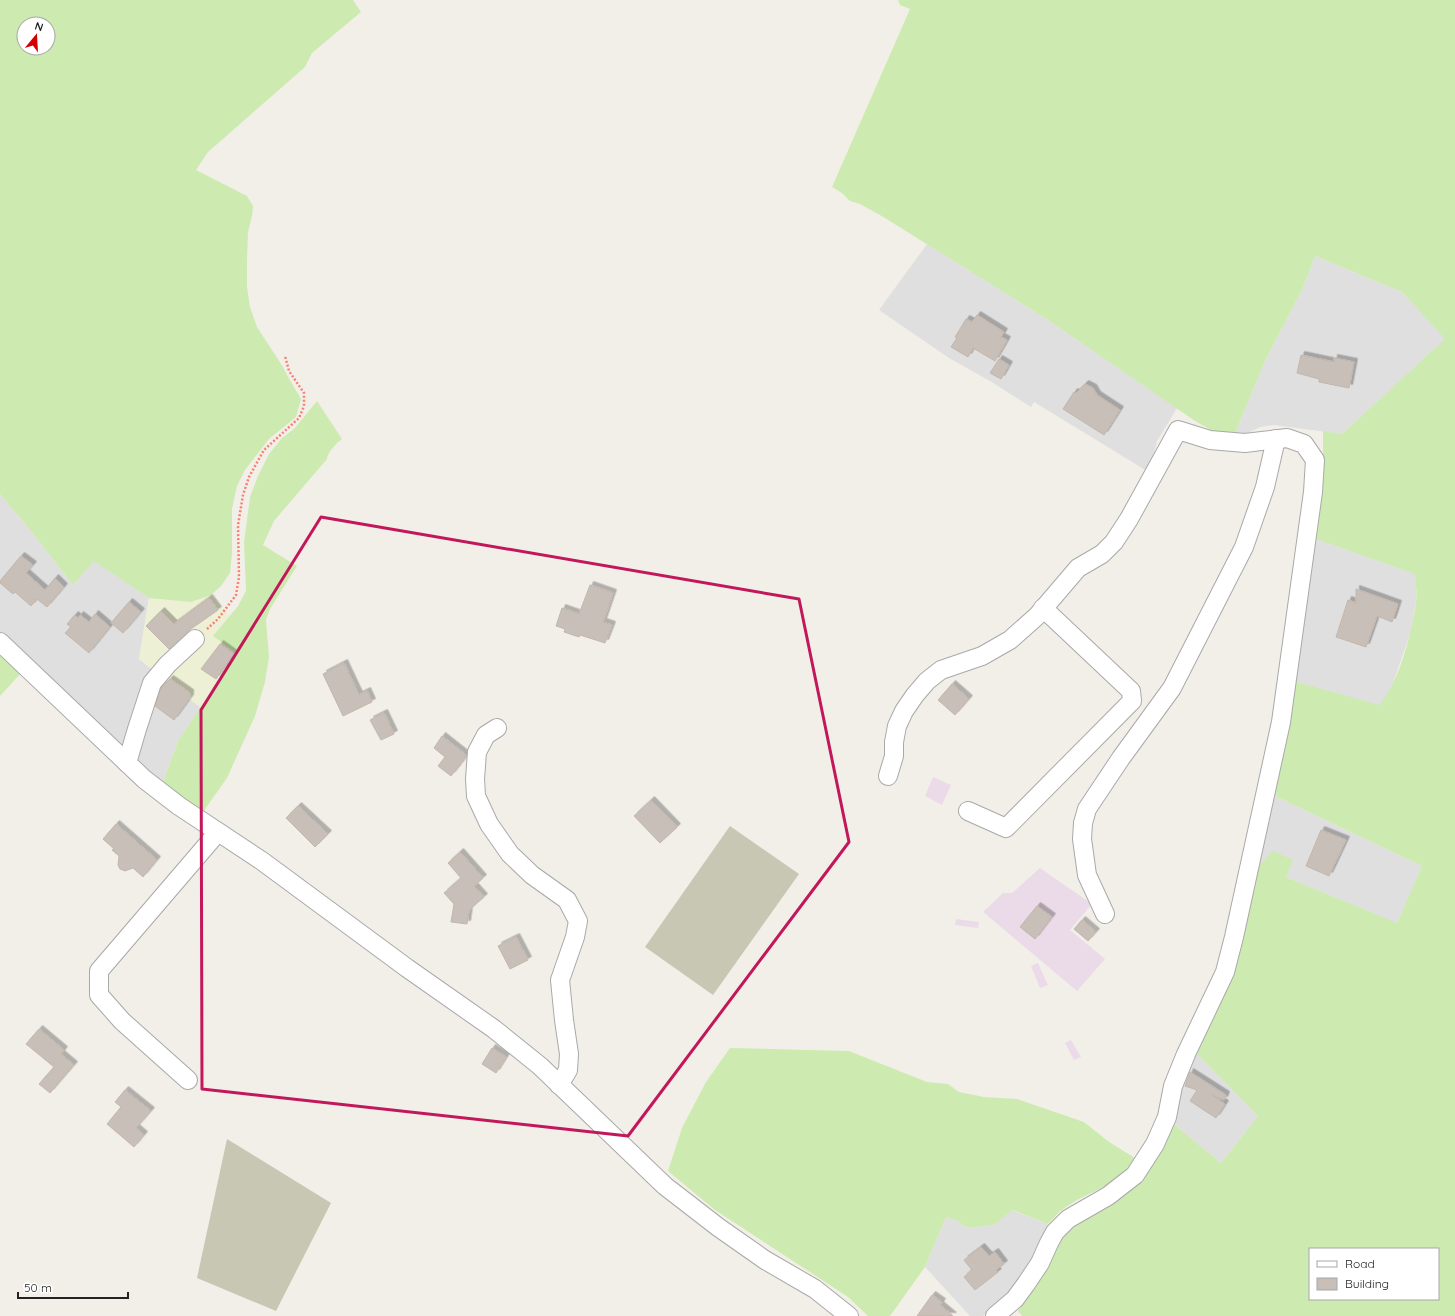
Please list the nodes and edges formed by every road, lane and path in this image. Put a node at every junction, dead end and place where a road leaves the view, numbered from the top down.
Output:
1 (285, 356) dead end
2 (1276, 439) junction
3 (1043, 608) junction
4 (195, 639) joint
5 (0, 642) edge
6 (497, 728) dead end
7 (127, 763) junction
8 (888, 776) dead end
9 (968, 811) dead end
10 (218, 832) junction
11 (1105, 914) dead end
12 (188, 1080) dead end
13 (559, 1085) junction
14 (849, 1316) edge
15 (995, 1316) edge

1 - 4 path
2 - 3 street
2 - 11 street
2 - 15 street
3 - 8 street
3 - 9 street
4 - 7 street
5 - 7 street
6 - 13 street
7 - 10 street
10 - 12 street
10 - 13 street
13 - 14 street

